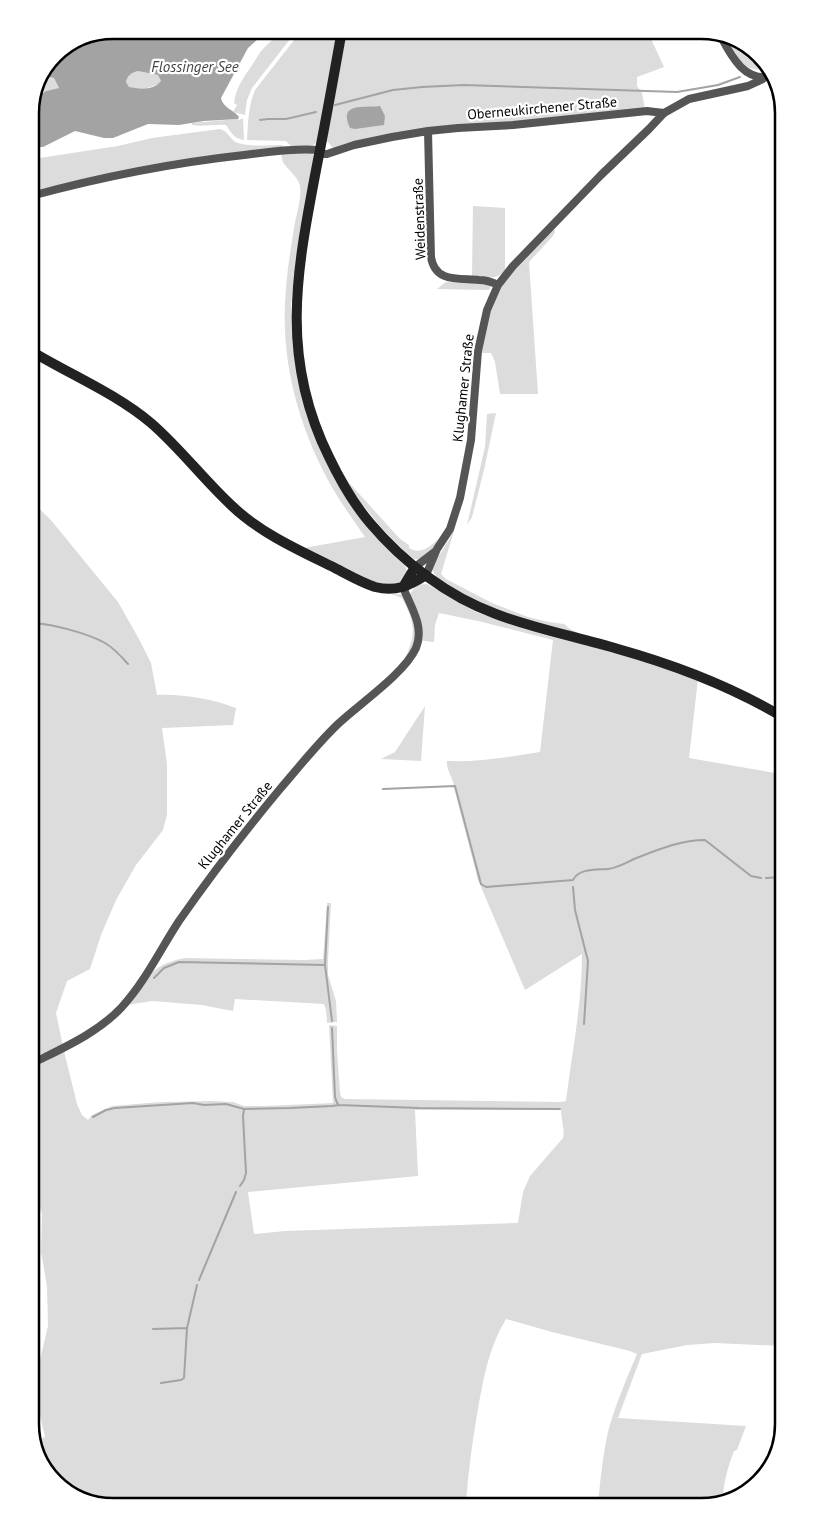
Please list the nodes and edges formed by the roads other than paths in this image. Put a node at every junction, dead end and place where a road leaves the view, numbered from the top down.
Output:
1 (340, 39) edge
2 (725, 43) edge
3 (767, 78) edge
4 (763, 79) junction
5 (664, 113) junction
6 (428, 131) junction
7 (320, 152) junction
8 (39, 194) edge
9 (498, 285) junction
10 (39, 355) edge
11 (437, 549) junction
12 (416, 567) junction
13 (426, 575) junction
14 (404, 587) junction
15 (775, 713) edge
16 (39, 1060) edge

1 - 7 main road
2 - 4 street
3 - 4 street
4 - 5 street
5 - 6 street, Oberneukirchener Straße
5 - 9 street, Klughamer Straße
6 - 7 street, Oberneukirchener Straße
6 - 9 street, Weidenstraße
7 - 8 street, Oberneukirchener Straße
7 - 12 main road
9 - 11 street, Klughamer Straße
10 - 14 main road
11 - 12 street, Klughamer Straße
11 - 13 street, Klughamer Straße
12 - 13 main road
12 - 14 main road
13 - 14 main road
13 - 15 main road
14 - 16 street, Klughamer Straße

